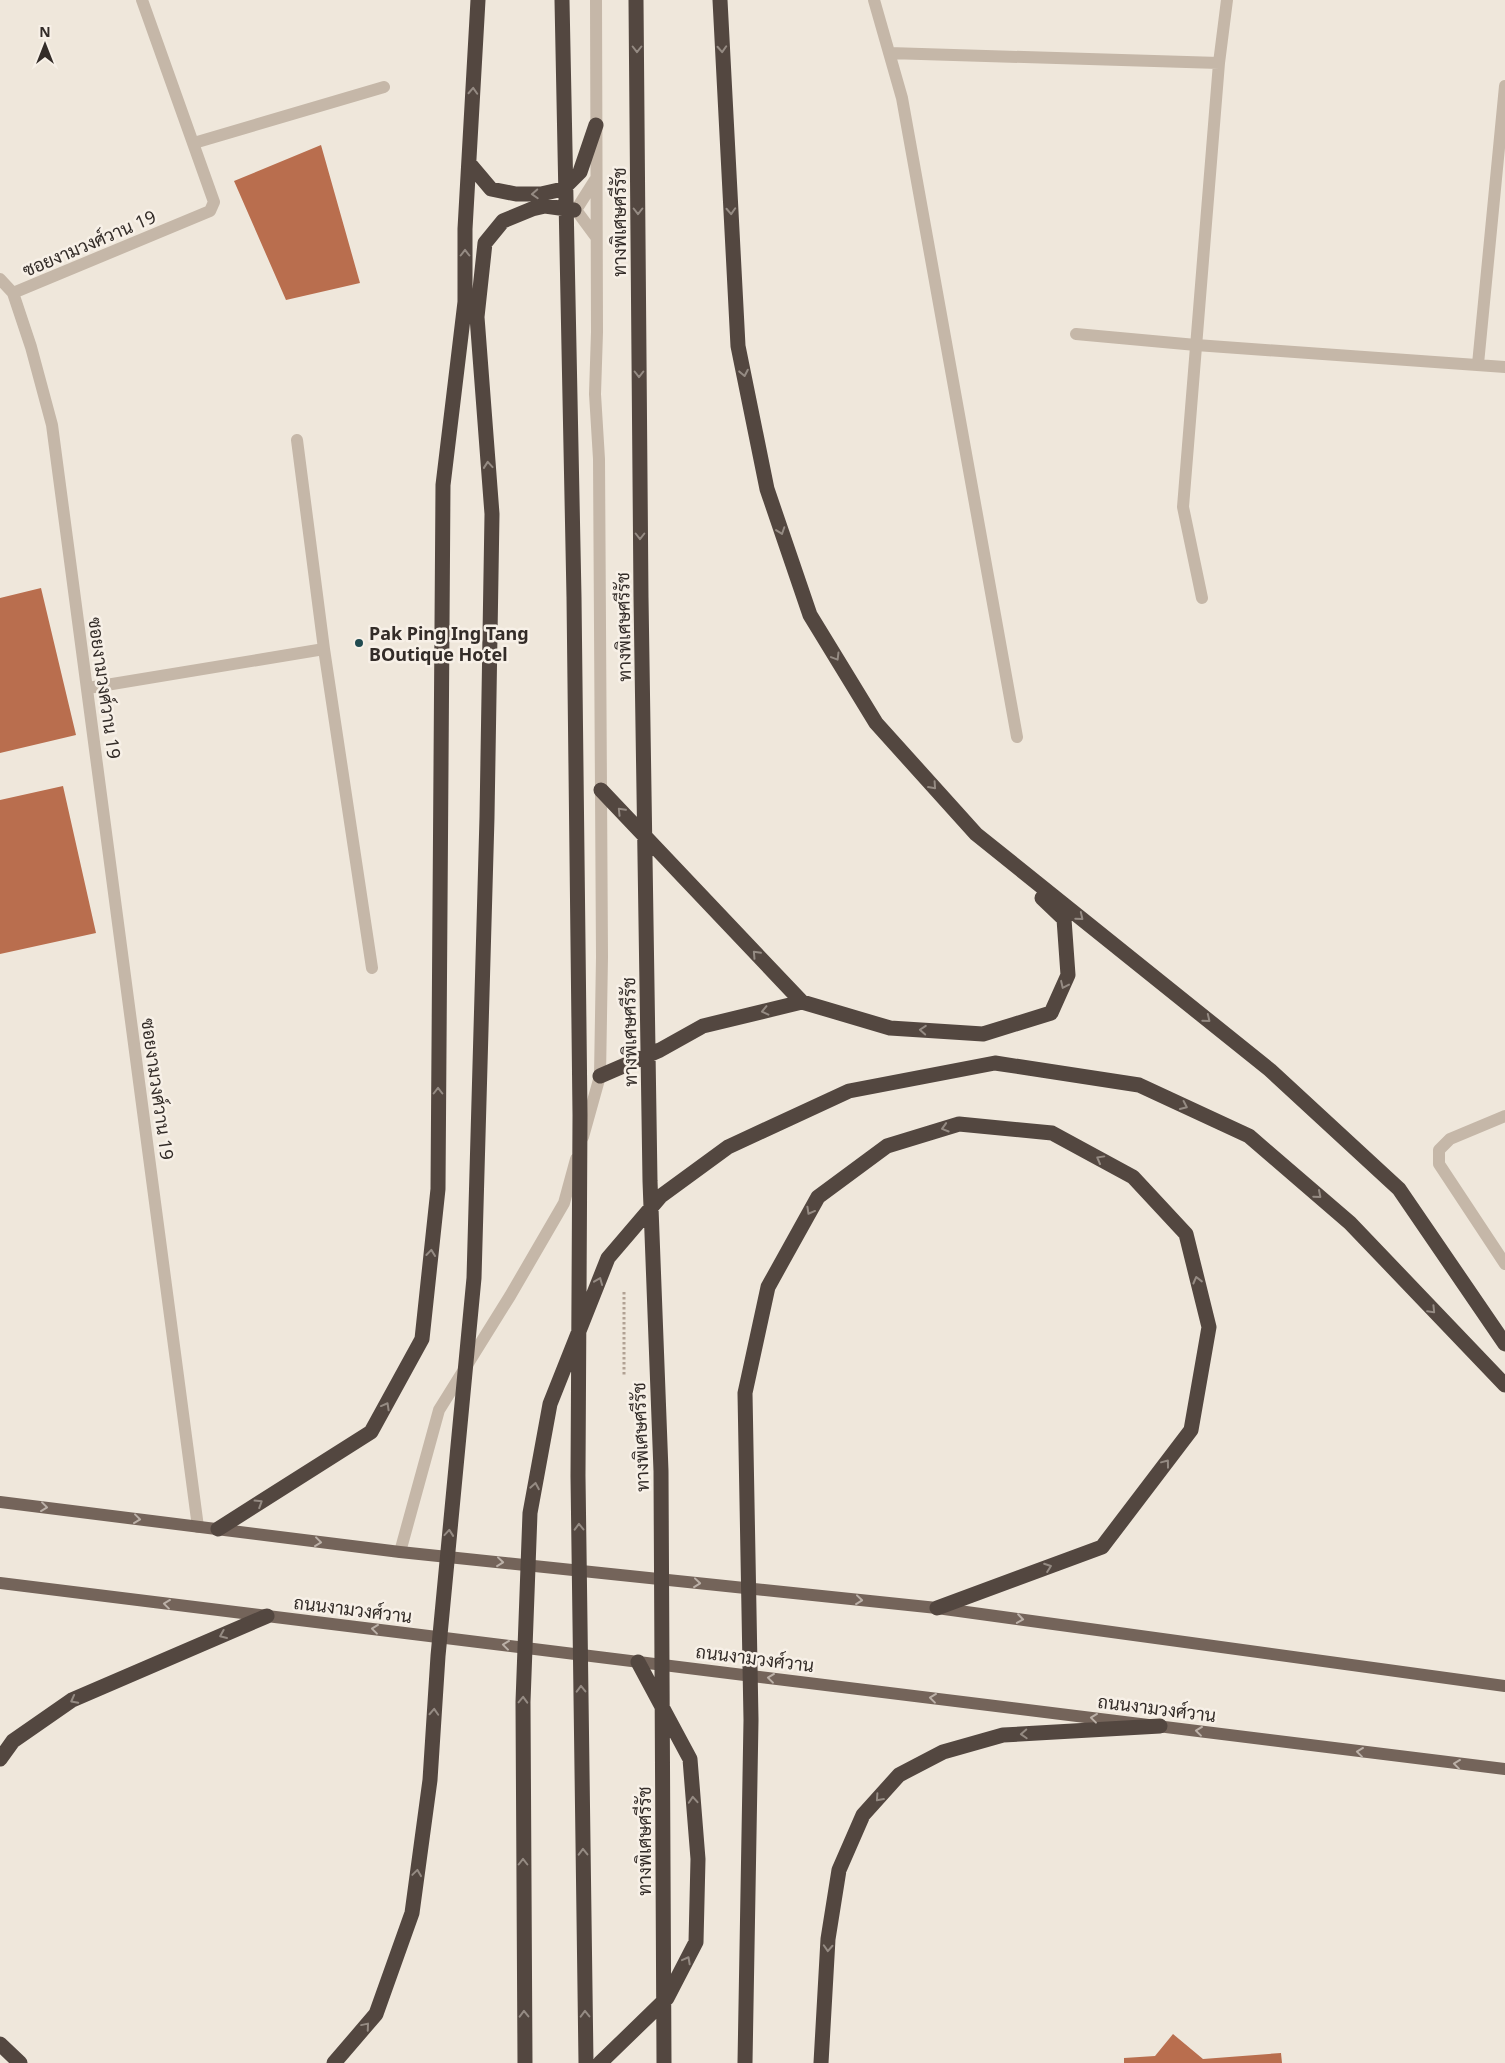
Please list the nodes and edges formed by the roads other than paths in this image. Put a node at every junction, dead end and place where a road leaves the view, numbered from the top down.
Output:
1 (142, 0) edge
2 (478, 0) edge
3 (562, 0) edge
4 (596, 0) edge
5 (636, 0) edge
6 (720, 0) edge
7 (874, 0) edge
8 (1227, 0) edge
9 (889, 53) junction
10 (1220, 63) junction
11 (1505, 86) edge
12 (384, 87) dead end
13 (596, 126) junction
14 (194, 143) junction
15 (469, 163) junction
16 (595, 180) junction
17 (576, 210) junction
18 (596, 237) junction
19 (0, 279) edge
20 (13, 293) junction
21 (465, 302) junction
22 (477, 317) junction
23 (1076, 334) dead end
24 (1196, 345) junction
25 (1478, 364) junction
26 (1505, 367) edge
27 (297, 440) dead end
28 (1202, 598) dead end
29 (324, 649) junction
30 (88, 688) junction
31 (1017, 737) dead end
32 (601, 790) junction
33 (976, 834) junction
34 (372, 968) dead end
35 (802, 1002) junction
36 (600, 1076) junction
37 (1505, 1116) edge
38 (1505, 1264) edge
39 (1505, 1344) edge
40 (1505, 1385) edge
41 (0, 1502) edge
42 (198, 1527) junction
43 (218, 1529) junction
44 (400, 1552) junction
45 (0, 1583) edge
46 (937, 1608) junction
47 (267, 1616) junction
48 (638, 1662) junction
49 (1505, 1686) edge
50 (1160, 1726) junction
51 (0, 1759) edge
52 (1505, 1770) edge
53 (0, 2044) edge
54 (20, 2063) edge
55 (334, 2063) edge
56 (524, 2063) edge
57 (586, 2063) edge
58 (600, 2063) edge
59 (664, 2063) edge
60 (745, 2063) edge
61 (821, 2063) edge

1 - 14 street, ซอยงามวงศ์วาน 19
15 -> 2 highway
57 -> 3 highway
4 - 13 street
5 -> 59 highway, ทางพิเศษศรีรัช
6 -> 33 highway
7 - 9 street
8 - 10 street
9 - 10 street
9 - 31 street
10 - 24 street
11 - 25 street
12 - 14 street
13 -> 15 highway
13 - 16 street
14 - 20 street, ซอยงามวงศ์วาน 19
21 -> 15 highway
16 - 17 street
16 - 18 street
17 - 18 street
17 - 22 highway
18 - 32 street
19 - 20 street
20 - 30 street, ซอยงามวงศ์วาน 19
21 - 22 highway
43 -> 21 highway
55 -> 22 highway
23 - 24 street
24 - 25 street
24 - 28 street
25 - 26 street
27 - 29 street
29 - 30 street
29 - 34 street
30 - 42 street, ซอยงามวงศ์วาน 19
35 -> 32 highway
32 - 36 street
33 -> 35 highway
33 -> 39 highway
35 -> 36 highway
36 - 44 street
37 - 38 street
56 -> 40 highway
41 -> 42 main road
42 - 43 main road
43 -> 44 main road
44 -> 46 main road
47 -> 45 main road, ถนนงามวงศ์วาน
46 -> 49 main road
46 -> 60 highway
48 -> 47 main road, ถนนงามวงศ์วาน
47 -> 51 highway
50 -> 48 main road, ถนนงามวงศ์วาน
58 -> 48 highway
52 -> 50 main road, ถนนงามวงศ์วาน
50 -> 61 highway
53 - 54 highway

